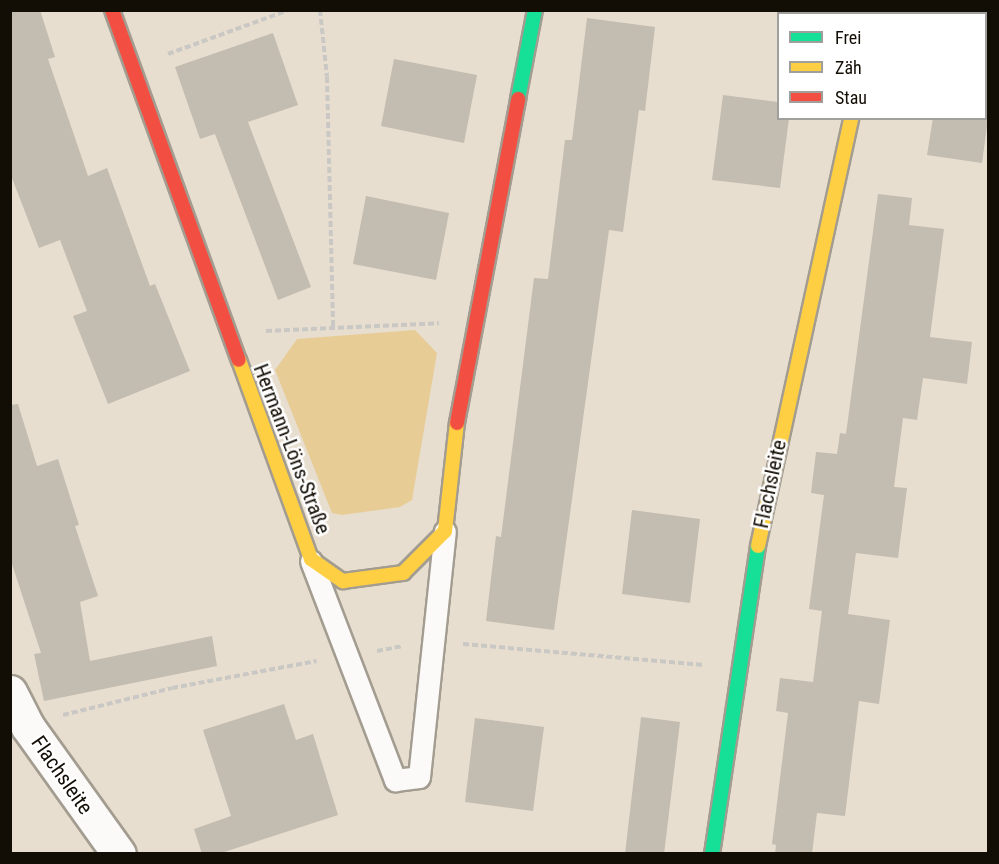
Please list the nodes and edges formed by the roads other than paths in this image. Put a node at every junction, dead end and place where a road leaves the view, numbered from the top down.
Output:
1 (112, 10) edge
2 (535, 10) edge
3 (851, 120) edge
4 (445, 531) junction
5 (310, 559) junction
6 (10, 692) edge
7 (118, 854) edge
8 (712, 854) edge

1 - 5 street, Hermann-Löns-Straße
2 - 4 street
3 - 8 street, Flachsleite
4 - 5 street, Hermann-Löns-Straße
4 - 5 lane
6 - 7 street, Flachsleite

